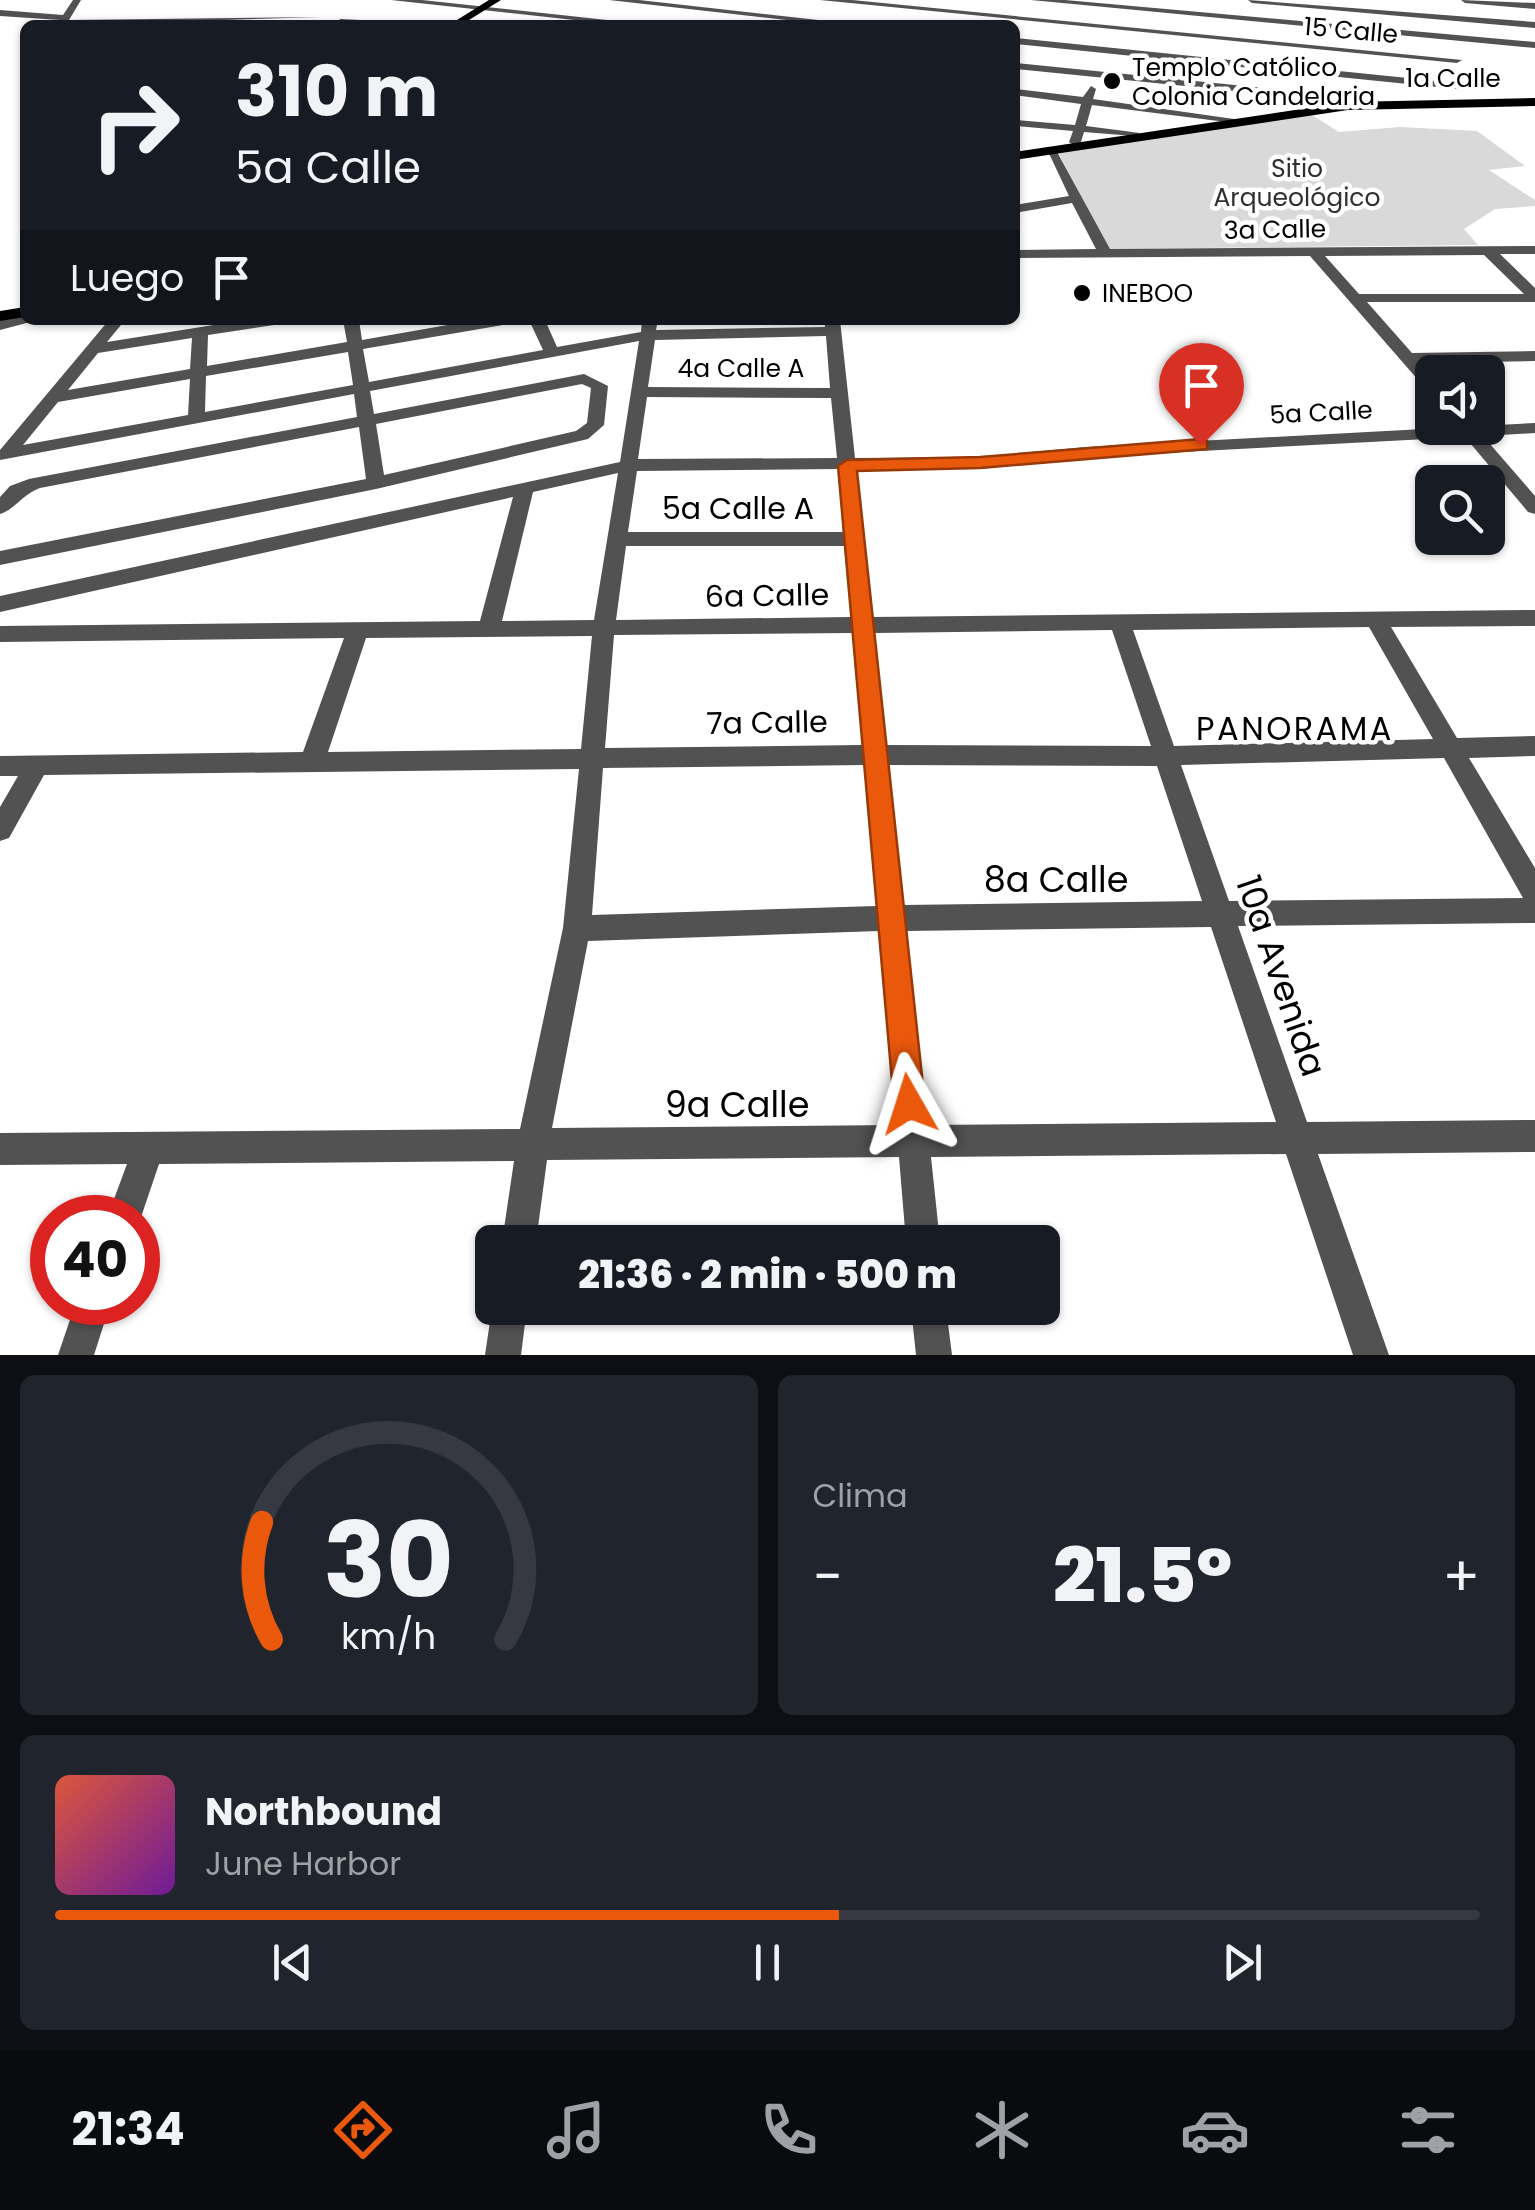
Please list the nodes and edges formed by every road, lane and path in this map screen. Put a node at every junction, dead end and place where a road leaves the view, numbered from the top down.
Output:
1 (78, 0) edge
2 (395, 0) edge
3 (496, 0) edge
4 (613, 0) edge
5 (703, 0) edge
6 (824, 0) edge
7 (1035, 0) edge
8 (1220, 0) edge
9 (1252, 0) edge
10 (1467, 0) edge
11 (1325, 3) edge
12 (1119, 4) edge
13 (217, 5) dead end
14 (1535, 6) edge
15 (482, 8) junction
16 (905, 8) edge
17 (588, 9) dead end
18 (802, 9) dead end
19 (116, 11) dead end
20 (688, 12) junction
21 (0, 13) edge
22 (1219, 16) junction
23 (314, 17) dead end
24 (1003, 17) edge
25 (65, 18) joint
26 (574, 18) junction
27 (1465, 18) junction
28 (111, 20) edge
29 (211, 20) edge
30 (252, 20) edge
31 (462, 20) edge
32 (595, 20) edge
33 (770, 20) edge
34 (792, 20) edge
35 (1535, 25) edge
36 (1329, 26) junction
37 (1112, 28) junction
38 (1218, 38) junction
39 (1461, 38) junction
40 (1020, 42) edge
41 (1535, 45) edge
42 (1334, 49) junction
43 (1102, 50) junction
44 (1457, 60) junction
45 (1216, 61) junction
46 (1020, 66) edge
47 (1095, 74) junction
48 (1338, 74) junction
49 (1214, 86) junction
50 (1020, 93) edge
51 (1459, 96) junction
52 (1535, 100) edge
53 (1088, 101) junction
54 (1337, 103) junction
55 (1238, 120) junction
56 (1020, 123) edge
57 (1077, 136) junction
58 (1050, 150) junction
59 (1020, 153) edge
60 (1020, 153) edge
61 (1076, 199) junction
62 (1020, 208) edge
63 (1535, 250) edge
64 (1313, 251) junction
65 (1488, 251) junction
66 (1020, 254) edge
67 (1106, 254) junction
68 (1535, 297) edge
69 (1356, 298) junction
70 (113, 325) edge
71 (243, 325) edge
72 (352, 325) edge
73 (475, 325) edge
74 (539, 325) edge
75 (832, 326) edge
76 (649, 327) edge
77 (200, 332) junction
78 (355, 346) junction
79 (94, 349) junction
80 (552, 352) junction
81 (1535, 356) edge
82 (1410, 358) junction
83 (1415, 364) edge
84 (196, 374) junction
85 (363, 389) junction
86 (641, 392) junction
87 (840, 393) junction
88 (52, 398) junction
89 (196, 420) junction
90 (367, 420) junction
91 (1505, 428) edge
92 (1535, 428) edge
93 (1415, 431) edge
94 (1482, 445) edge
95 (3, 458) edge
96 (630, 466) junction
97 (847, 466) junction
98 (376, 482) junction
99 (524, 490) junction
100 (0, 508) edge
101 (1535, 508) edge
102 (620, 539) junction
103 (856, 540) junction
104 (0, 558) edge
105 (0, 604) edge
106 (1535, 618) edge
107 (1375, 619) junction
108 (1120, 622) junction
109 (864, 624) junction
110 (604, 627) junction
111 (490, 629) junction
112 (358, 630) junction
113 (0, 634) edge
114 (1535, 746) edge
115 (1450, 747) junction
116 (875, 755) junction
117 (1166, 756) junction
118 (595, 757) junction
119 (312, 762) junction
120 (0, 766) edge
121 (37, 766) junction
122 (0, 830) edge
123 (1535, 893) edge
124 (1535, 910) edge
125 (1222, 916) junction
126 (891, 918) junction
127 (577, 928) junction
128 (1535, 1136) edge
129 (1297, 1137) junction
130 (913, 1141) junction
131 (533, 1144) junction
132 (150, 1146) junction
133 (0, 1150) edge
134 (132, 1195) edge
135 (521, 1225) edge
136 (921, 1225) edge
137 (86, 1325) edge
138 (507, 1325) edge
139 (931, 1325) edge
140 (76, 1355) edge
141 (503, 1355) edge
142 (934, 1355) edge
143 (1371, 1355) edge

1 - 25 street
2 - 15 street
3 - 15 main road
4 - 20 street
5 - 20 street
6 - 16 street, 15 Calle
7 - 12 street
8 - 22 street
9 - 11 street
10 - 14 street
10 - 27 street
11 - 27 street
11 - 36 street
12 - 22 street
12 - 37 street
13 - 29 street
15 - 26 street
15 - 31 main road
16 - 24 street, 15 Calle
17 - 26 street
18 - 34 street
19 - 28 street
20 - 33 street
21 - 25 street
22 - 36 street
22 - 38 street
23 - 30 street
24 - 37 street, 15 Calle
26 - 32 street
27 - 35 street
27 - 39 street
36 - 39 street
36 - 42 street
37 - 38 street, 15 Calle
37 - 43 street
38 - 42 street, 15 Calle
38 - 45 street
39 - 41 street
39 - 44 street
40 - 43 street
42 - 44 street, 15 Calle
42 - 48 street
43 - 45 street
43 - 47 street
44 - 51 street
45 - 48 street
45 - 49 street
46 - 47 street
47 - 49 street
47 - 53 street
48 - 51 street
48 - 54 street
49 - 54 street
50 - 53 street
51 - 52 main road, 1a Calle
51 - 54 main road, 1a Calle
53 - 55 street
53 - 57 street
54 - 55 main road, 1a Calle
55 - 57 main road, 1a Calle
55 - 58 main road, 1a Calle
56 - 57 street
57 - 59 main road, 1a Calle
58 - 60 main road, 1a Calle
58 - 61 street
61 - 62 street
61 - 67 street
63 - 65 street, 3a Calle
64 - 65 street, 3a Calle
64 - 67 street, 3a Calle
64 - 69 street
65 - 68 street
66 - 67 street, 3a Calle
68 - 69 street
69 - 82 street
70 - 79 street
71 - 77 street
72 - 78 street
73 - 78 street
74 - 80 street
75 - 76 street
75 - 87 street
76 - 80 street
76 - 86 street
77 - 79 street
77 - 84 street
78 - 84 street
78 - 85 street
79 - 88 street
80 - 85 street
81 - 82 street
82 - 83 street
84 - 88 street
84 - 89 street
85 - 89 street
85 - 90 street
86 - 87 street, 4a Calle A
86 - 96 street
87 - 97 street
88 - 95 street
89 - 95 street
90 - 98 street
90 - 98 street
90 - 100 street
91 - 92 street, 5a Calle
93 - 97 street, 5a Calle
94 - 101 street
96 - 97 street, 5a Calle
96 - 99 street, 5a Calle
96 - 102 street
97 - 103 street
98 - 104 street
99 - 105 street, 5a Calle
99 - 111 street
102 - 103 street, 5a Calle A
102 - 110 street
103 - 109 street
106 - 107 street, 6a Calle
107 - 108 street, 6a Calle
107 - 115 street
108 - 109 street, 6a Calle
108 - 117 street, 10a Avenida
109 - 110 street, 6a Calle
109 - 116 street
110 - 111 street, 6a Calle
110 - 118 street
111 - 112 street, 6a Calle
112 - 113 street, 6a Calle
112 - 119 street
114 - 115 street, 7a Calle
115 - 117 street, 7a Calle
115 - 123 street
116 - 117 street, 7a Calle
116 - 118 street, 7a Calle
116 - 126 street
117 - 125 street, 10a Avenida
118 - 119 street, 7a Calle
118 - 127 street
119 - 121 street, 7a Calle
120 - 121 street, 7a Calle
121 - 122 street
124 - 125 street, 8a Calle
125 - 126 street, 8a Calle
125 - 129 street, 10a Avenida
126 - 127 street, 8a Calle
126 - 130 street
127 - 131 street
128 - 129 street, 9a Calle
129 - 130 street, 9a Calle
129 - 143 street, 10a Avenida
130 - 131 street, 9a Calle
130 - 136 street
131 - 132 street, 9a Calle
131 - 135 street
132 - 133 street, 9a Calle
132 - 134 street
137 - 140 street
138 - 141 street
139 - 142 street

